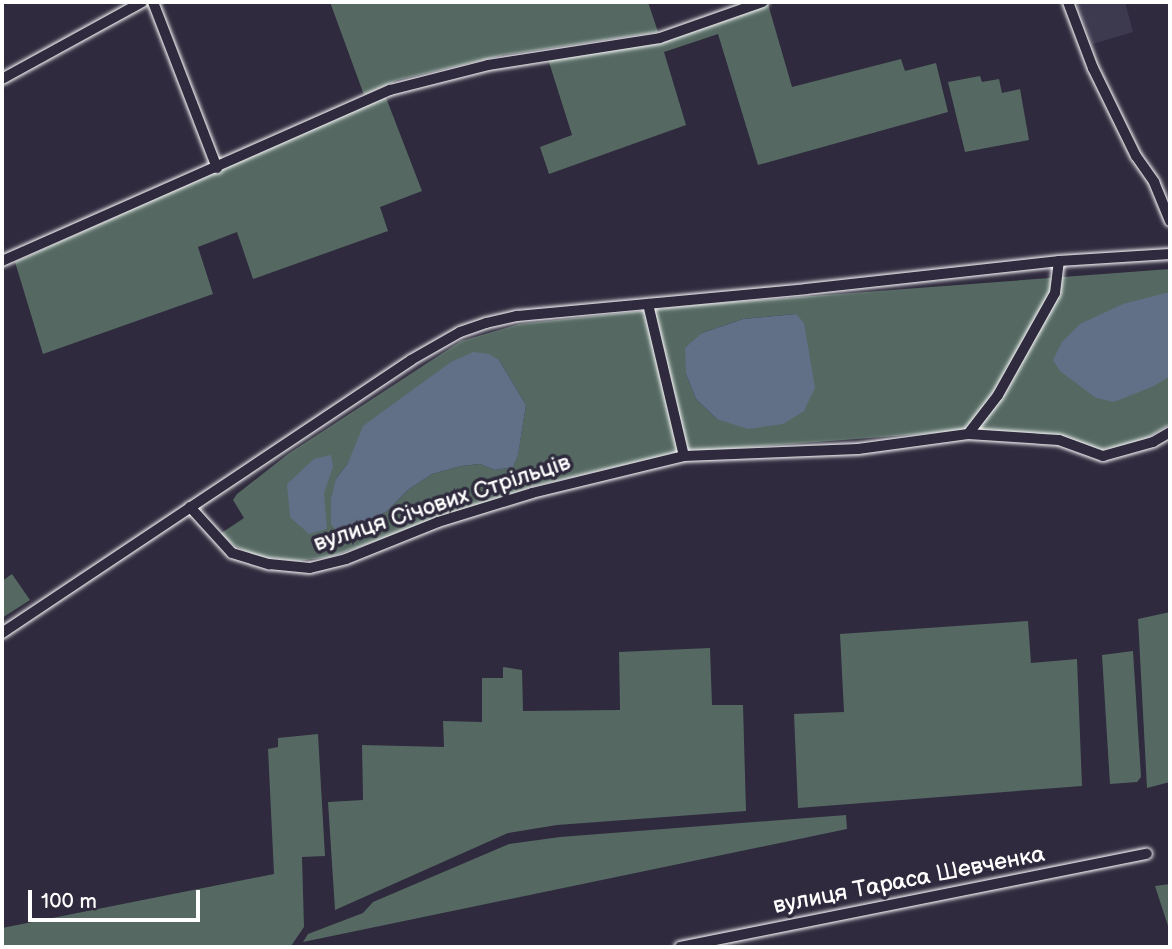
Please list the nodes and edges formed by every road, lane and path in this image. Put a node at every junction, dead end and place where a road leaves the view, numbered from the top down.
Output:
1 (142, 2) edge
2 (153, 2) edge
3 (764, 2) edge
4 (1068, 2) edge
5 (2, 79) edge
6 (216, 168) junction
7 (1170, 221) edge
8 (1170, 254) edge
9 (2, 260) edge
10 (1059, 261) junction
11 (648, 304) junction
12 (1170, 432) edge
13 (968, 434) junction
14 (684, 456) junction
15 (190, 507) junction
16 (2, 633) edge
17 (1147, 854) dead end
18 (680, 947) edge

1 - 5 street
2 - 6 street
3 - 6 street
4 - 7 street
6 - 9 street
8 - 10 street
10 - 11 street
10 - 13 street
11 - 14 street
11 - 15 street
12 - 13 street, вулиця Січових Стрільців
13 - 14 street, вулиця Січових Стрільців
14 - 15 street, вулиця Січових Стрільців
15 - 16 street
17 - 18 street, вулиця Тараса Шевченка

